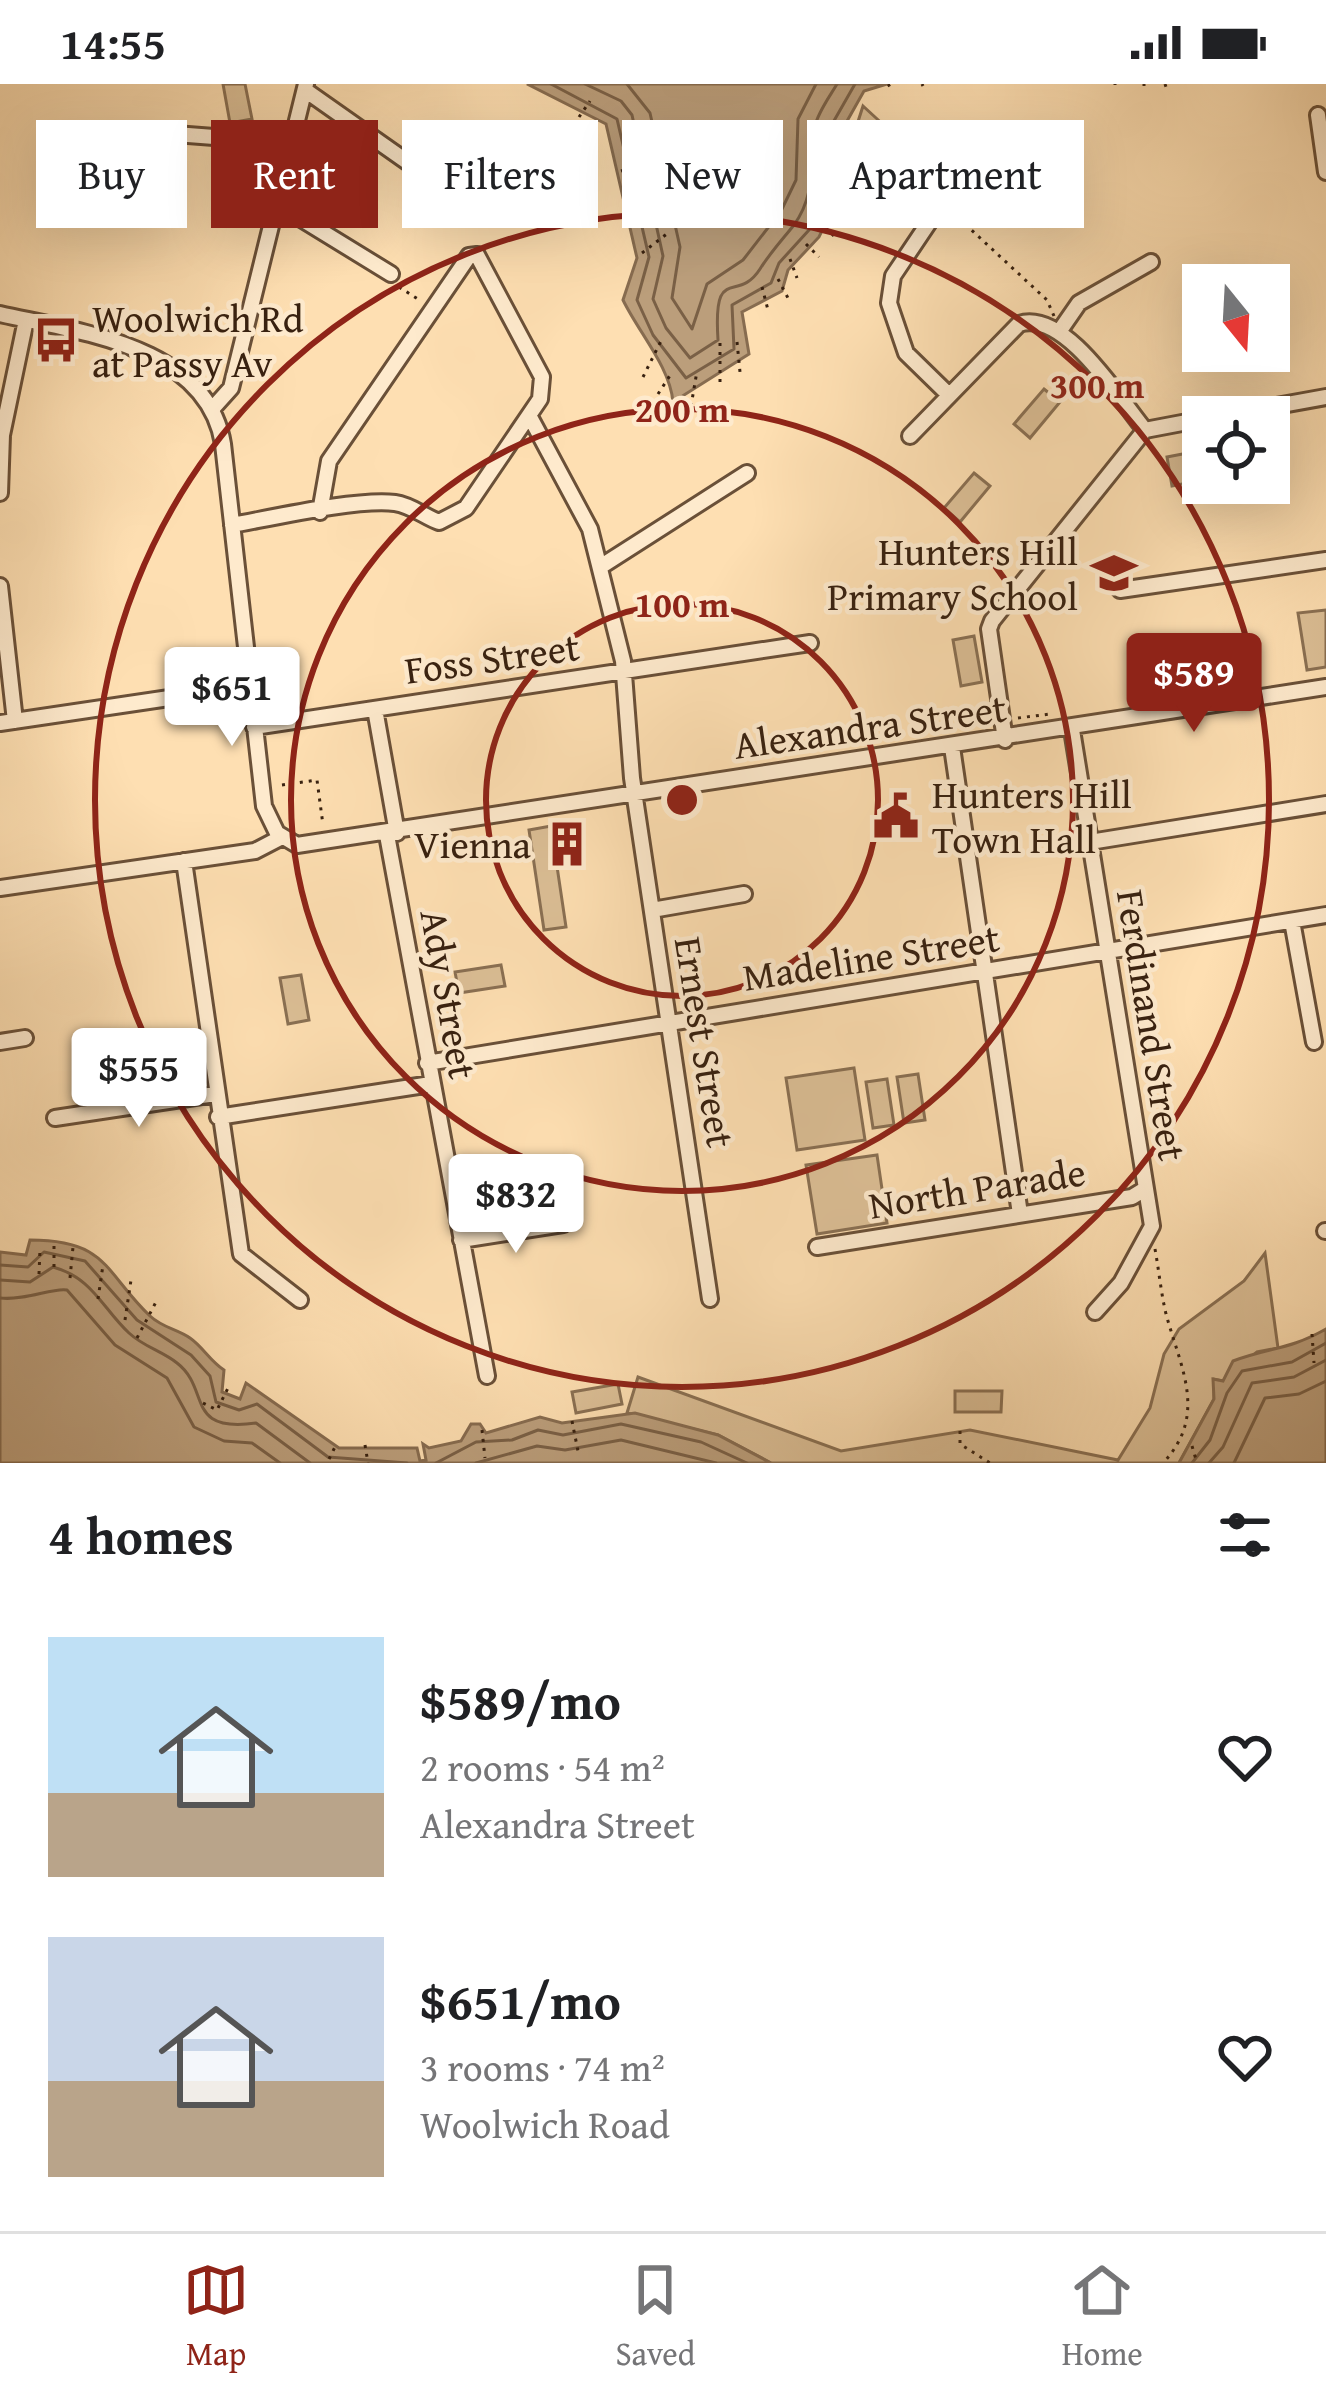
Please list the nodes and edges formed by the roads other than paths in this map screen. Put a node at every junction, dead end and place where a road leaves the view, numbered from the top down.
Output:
1 (306, 87) edge
2 (1318, 115) dead end
3 (298, 120) edge
4 (402, 158) edge
5 (1326, 172) edge
6 (271, 228) edge
7 (316, 228) edge
8 (926, 228) edge
9 (1151, 262) dead end
10 (391, 274) road end
11 (0, 314) edge
12 (26, 320) junction
13 (1060, 329) junction
14 (950, 395) junction
15 (1326, 397) edge
16 (1290, 403) edge
17 (213, 408) junction
18 (530, 417) junction
19 (1182, 423) edge
20 (1145, 430) junction
21 (910, 436) dead end
22 (747, 473) dead end
23 (0, 493) edge
24 (320, 512) junction
25 (232, 525) junction
26 (1326, 560) edge
27 (600, 567) junction
28 (0, 586) edge
29 (1120, 590) dead end
30 (811, 643) dead end
31 (624, 672) junction
32 (250, 686) junction
33 (1326, 687) edge
34 (375, 709) junction
35 (8, 722) edge
36 (254, 727) junction
37 (1072, 730) junction
38 (1005, 740) junction
39 (952, 747) junction
40 (635, 795) junction
41 (1326, 804) edge
42 (392, 834) junction
43 (282, 837) junction
44 (1090, 842) junction
45 (184, 862) junction
46 (0, 888) edge
47 (744, 894) dead end
48 (652, 910) junction
49 (1326, 915) edge
50 (1292, 921) junction
51 (1107, 951) junction
52 (985, 971) junction
53 (669, 1023) junction
54 (25, 1038) dead end
55 (0, 1042) edge
56 (1314, 1042) dead end
57 (427, 1063) junction
58 (431, 1084) junction
59 (215, 1094) junction
60 (218, 1117) junction
61 (55, 1118) dead end
62 (1145, 1189) junction
63 (1020, 1214) junction
64 (563, 1224) dead end
65 (461, 1240) junction
66 (817, 1247) dead end
67 (710, 1299) dead end
68 (300, 1300) dead end
69 (1095, 1312) dead end
70 (487, 1376) dead end

1 - 3 street
1 - 4 street
2 - 5 street
6 - 17 street
7 - 10 street
8 - 14 street
9 - 13 street
11 - 12 street
12 - 17 street
12 - 23 street
13 - 14 street
13 - 20 street
14 - 21 street
15 - 16 street
17 - 25 street
18 - 24 street
18 - 24 street
18 - 27 street, Ernest Street
19 - 20 street
20 - 38 street
22 - 27 street
24 - 25 street
25 - 32 street
26 - 29 street
27 - 31 street, Ernest Street
28 - 35 street
30 - 31 street, Foss Street
31 - 34 street, Foss Street
31 - 40 street, Ernest Street
32 - 35 street
32 - 36 street
33 - 37 street, Alexandra Street
34 - 36 street, Foss Street
34 - 42 street, Ady Street
36 - 43 street
37 - 38 street, Alexandra Street
37 - 44 street, Ferdinand Street
38 - 39 street, Alexandra Street
39 - 40 street, Alexandra Street
39 - 52 street
40 - 42 street, Alexandra Street
40 - 48 street, Ernest Street
41 - 44 street
42 - 43 street, Alexandra Street
42 - 57 street, Ady Street
43 - 45 street, Alexandra Street
44 - 51 street, Ferdinand Street
45 - 46 street, Alexandra Street
45 - 59 street
47 - 48 street
48 - 53 street, Ernest Street
49 - 50 street, Madeline Street
50 - 51 street, Madeline Street
50 - 56 street
51 - 52 street, Madeline Street
51 - 62 street, Ferdinand Street
52 - 53 street, Madeline Street
52 - 63 street
53 - 57 street, Madeline Street
53 - 67 street, Ernest Street
54 - 55 street
57 - 58 street, Ady Street
58 - 60 street
58 - 65 street, Ady Street
59 - 60 street
59 - 61 street
60 - 68 street
62 - 63 street, North Parade
62 - 69 street, Ferdinand Street
63 - 66 street, North Parade
64 - 65 street
65 - 70 street, Ady Street

